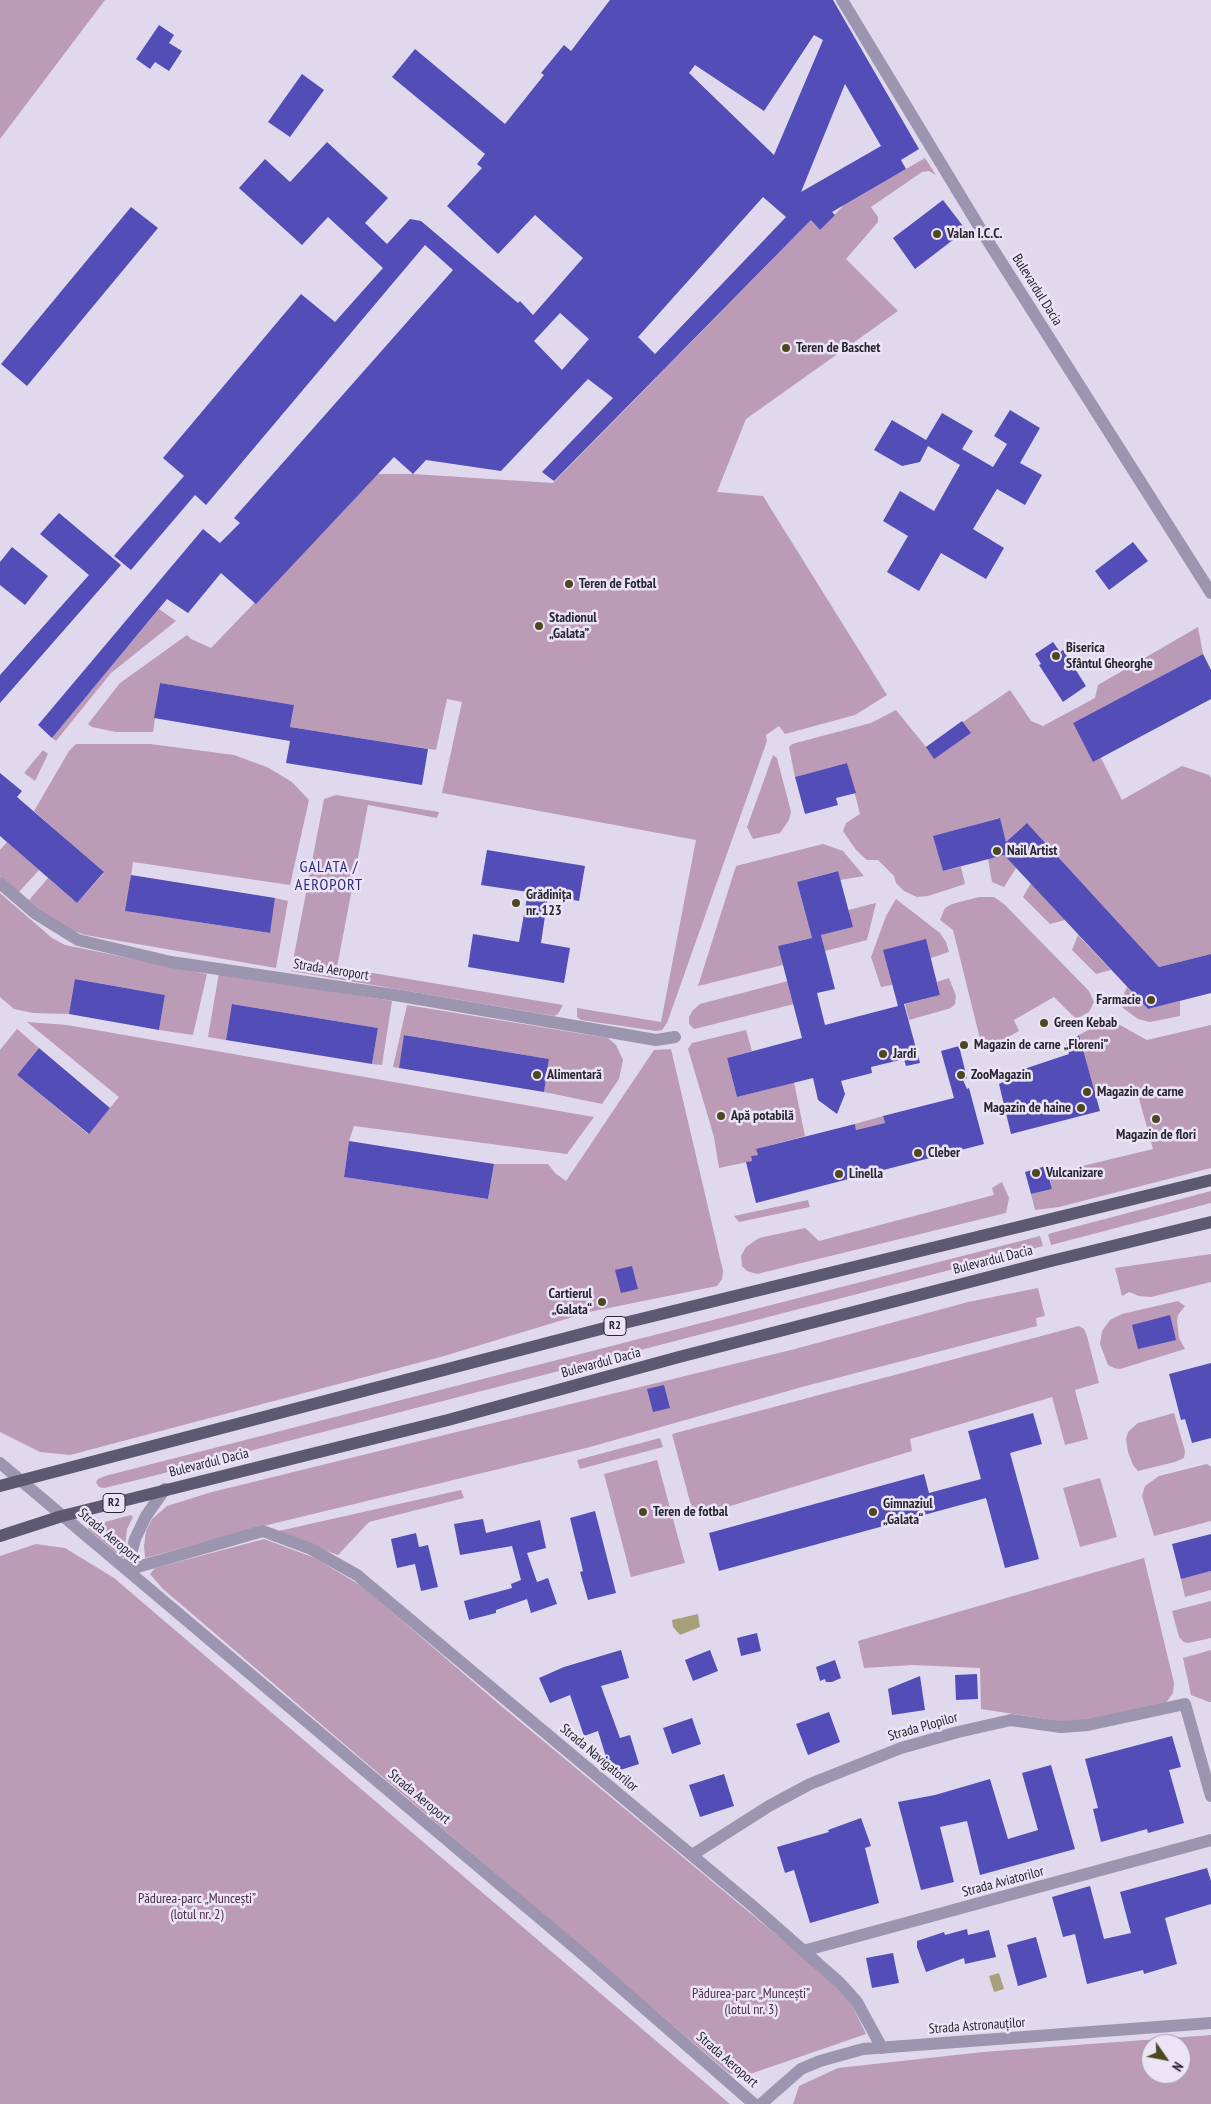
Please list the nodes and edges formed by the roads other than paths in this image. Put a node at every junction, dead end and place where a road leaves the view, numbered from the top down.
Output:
1 (842, 0) edge
2 (1211, 592) edge
3 (0, 883) edge
4 (675, 1037) dead end
5 (1211, 1180) edge
6 (1211, 1222) edge
7 (0, 1463) edge
8 (21, 1481) junction
9 (0, 1486) edge
10 (165, 1489) junction
11 (62, 1516) junction
12 (0, 1536) edge
13 (127, 1570) junction
14 (1211, 1796) edge
15 (1211, 1840) edge
16 (692, 1855) junction
17 (803, 1951) junction
18 (1211, 2023) edge
19 (882, 2048) junction
20 (754, 2104) edge
21 (760, 2104) edge

1 - 2 street, Bulevardul Dacia
3 - 4 street, Strada Aeroport
5 - 8 main road, Bulevardul Dacia / R2
6 - 10 main road, Bulevardul Dacia / R2
7 - 8 street
8 - 9 main road, Bulevardul Dacia / R2
8 - 11 street, Strada Aeroport
10 - 11 main road, Bulevardul Dacia / R2
10 - 13 street
11 - 12 main road, Bulevardul Dacia / R2
11 - 13 street, Strada Aeroport
13 - 16 street, Strada Navigatorilor
13 - 20 street, Strada Aeroport
14 - 16 street, Strada Plopilor
15 - 17 street, Strada Aviatorilor
16 - 17 street, Strada Navigatorilor
17 - 19 street, Strada Navigatorilor
18 - 19 street, Strada Astronauților
19 - 21 street, Strada Astronauților

